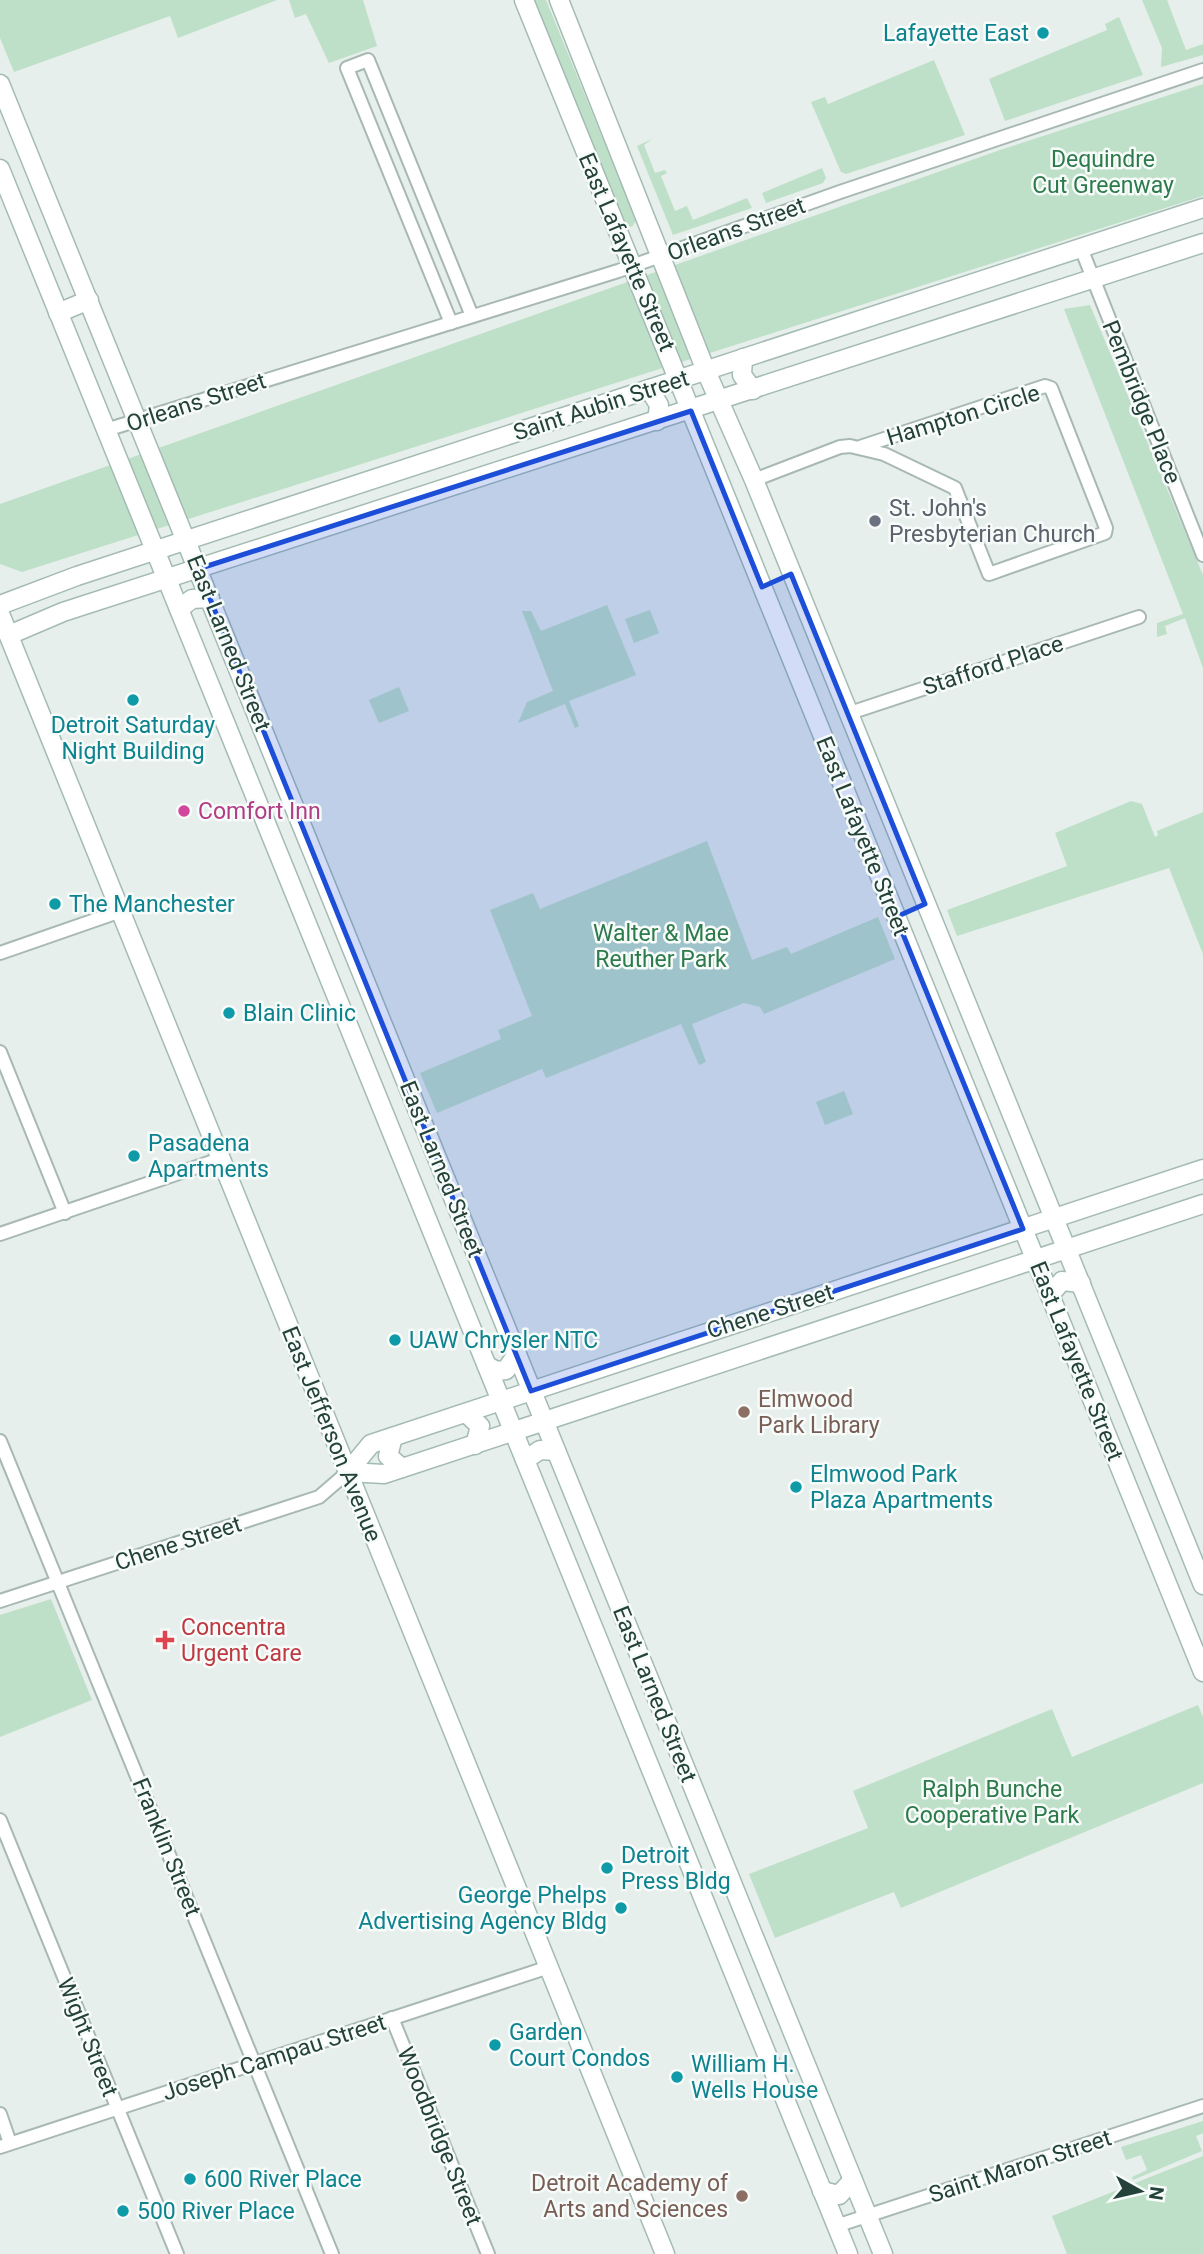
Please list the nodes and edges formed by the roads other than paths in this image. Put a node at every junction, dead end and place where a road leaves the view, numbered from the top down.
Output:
1 (524, 0) edge
2 (559, 0) edge
3 (1203, 71) edge
4 (0, 84) edge
5 (0, 169) edge
6 (417, 182) junction
7 (396, 190) junction
8 (1203, 208) edge
9 (646, 213) junction
10 (618, 232) junction
11 (1203, 243) edge
12 (1081, 248) junction
13 (662, 256) junction
14 (634, 266) junction
15 (1092, 279) junction
16 (89, 300) junction
17 (58, 313) junction
18 (472, 316) junction
19 (451, 323) junction
20 (743, 358) junction
21 (706, 371) junction
22 (679, 380) junction
23 (124, 386) junction
24 (649, 389) junction
25 (753, 390) junction
26 (92, 395) junction
27 (719, 401) junction
28 (691, 411) junction
29 (138, 421) junction
30 (657, 421) junction
31 (730, 429) junction
32 (106, 430) junction
33 (705, 447) junction
34 (860, 447) junction
35 (435, 458) junction
36 (754, 480) junction
37 (446, 490) junction
38 (219, 530) junction
39 (187, 540) junction
40 (155, 550) junction
41 (1203, 555) edge
42 (229, 559) junction
43 (126, 560) junction
44 (198, 569) junction
45 (791, 574) junction
46 (167, 578) junction
47 (762, 587) junction
48 (134, 589) junction
49 (43, 590) junction
50 (210, 598) junction
51 (0, 605) edge
52 (179, 609) junction
53 (0, 614) edge
54 (54, 615) junction
55 (1139, 617) dead end
56 (9, 635) junction
57 (847, 713) junction
58 (272, 750) junction
59 (241, 762) junction
60 (925, 904) junction
61 (121, 911) junction
62 (896, 917) junction
63 (0, 953) edge
64 (369, 989) junction
65 (339, 1002) junction
66 (0, 1052) edge
67 (220, 1159) junction
68 (1203, 1170) edge
69 (1042, 1189) junction
70 (1010, 1197) junction
71 (1203, 1204) edge
72 (1092, 1206) junction
73 (65, 1213) junction
74 (1054, 1218) junction
75 (1023, 1228) junction
76 (0, 1234) edge
77 (1099, 1238) junction
78 (989, 1240) junction
79 (1067, 1249) junction
80 (1035, 1259) junction
81 (999, 1271) junction
82 (1081, 1283) junction
83 (850, 1285) junction
84 (1050, 1295) junction
85 (862, 1315) junction
86 (702, 1334) junction
87 (517, 1354) junction
88 (713, 1364) junction
89 (487, 1366) junction
90 (569, 1379) junction
91 (531, 1391) junction
92 (500, 1402) junction
93 (578, 1410) junction
94 (466, 1413) junction
95 (544, 1422) junction
96 (513, 1433) junction
97 (393, 1437) junction
98 (0, 1440) edge
99 (474, 1445) junction
100 (556, 1451) junction
101 (525, 1460) junction
102 (402, 1468) junction
103 (348, 1472) junction
104 (1190, 1553) junction
105 (1160, 1566) junction
106 (59, 1581) junction
107 (1203, 1585) edge
108 (0, 1601) edge
109 (1203, 1672) edge
110 (685, 1766) junction
111 (654, 1778) junction
112 (0, 1819) edge
113 (549, 1967) junction
114 (772, 1980) junction
115 (741, 1992) junction
116 (393, 2018) junction
117 (255, 2064) junction
118 (1203, 2106) edge
119 (117, 2109) junction
120 (0, 2115) edge
121 (5, 2145) edge
122 (853, 2180) junction
123 (822, 2191) junction
124 (867, 2216) junction
125 (836, 2226) junction
126 (881, 2250) edge
127 (177, 2254) edge
128 (332, 2254) edge
129 (488, 2254) edge
130 (665, 2254) edge
131 (848, 2254) edge

1 - 10 street, East Lafayette Street
2 - 9 street, East Lafayette Street
3 - 13 street, Orleans Street
4 - 16 street, East Larned Street
5 - 17 street, East Larned Street
6 - 7 street
6 - 7 street
6 - 18 street
7 - 19 street
8 - 12 street, Saint Aubin Street
9 - 10 street
9 - 13 street, East Lafayette Street
10 - 14 street, East Lafayette Street
11 - 15 street, Saint Aubin Street
12 - 15 street, Pembridge Place
12 - 20 street, Saint Aubin Street
13 - 14 street, Orleans Street
13 - 21 street, East Lafayette Street
14 - 18 street, Orleans Street
14 - 22 street, East Lafayette Street
15 - 25 street, Saint Aubin Street
15 - 41 street, Pembridge Place
16 - 17 street
16 - 23 street, East Larned Street
17 - 26 street, East Larned Street
18 - 19 street, Orleans Street
19 - 29 street, Orleans Street
20 - 21 street, Saint Aubin Street
20 - 25 street
21 - 22 street, Saint Aubin Street
21 - 27 street, East Lafayette Street
22 - 24 street, Saint Aubin Street
22 - 28 street, East Lafayette Street
23 - 26 street
23 - 29 street, East Larned Street
24 - 30 street
24 - 35 street, Saint Aubin Street
25 - 27 street, Saint Aubin Street
26 - 32 street, East Larned Street
27 - 28 street, Saint Aubin Street
27 - 31 street, East Lafayette Street
28 - 30 street, Saint Aubin Street
28 - 33 street, East Lafayette Street
29 - 32 street, Orleans Street
29 - 39 street, East Larned Street
30 - 37 street, Saint Aubin Street
31 - 33 street
31 - 36 street, East Lafayette Street
32 - 40 street, East Larned Street
33 - 47 street, East Lafayette Street
34 - 34 street, Hampton Circle
34 - 36 street
35 - 37 street
35 - 38 street, Saint Aubin Street
36 - 45 street, East Lafayette Street
37 - 42 street, Saint Aubin Street
38 - 39 street, Saint Aubin Street
38 - 42 street
39 - 40 street, Saint Aubin Street
39 - 44 street, East Larned Street
40 - 43 street, Saint Aubin Street
40 - 46 street, East Larned Street
42 - 44 street, Saint Aubin Street
43 - 48 street
43 - 49 street, Saint Aubin Street
44 - 46 street, Saint Aubin Street
44 - 50 street, East Larned Street
45 - 47 street
45 - 57 street, East Lafayette Street
46 - 48 street, Saint Aubin Street
46 - 52 street, East Larned Street
47 - 62 street, East Lafayette Street
48 - 54 street, Saint Aubin Street
49 - 51 street, Saint Aubin Street
49 - 54 street
50 - 52 street
50 - 58 street, East Larned Street
52 - 59 street, East Larned Street
53 - 56 street, East Jefferson Avenue
54 - 56 street, Saint Aubin Street
55 - 57 street, Stafford Place
56 - 61 street, East Jefferson Avenue
57 - 60 street, East Lafayette Street
58 - 59 street
58 - 64 street, East Larned Street
59 - 65 street, East Larned Street
60 - 62 street
60 - 69 street, East Lafayette Street
61 - 63 street
61 - 67 street, East Jefferson Avenue
62 - 70 street, East Lafayette Street
64 - 65 street
64 - 87 street, East Larned Street
65 - 89 street, East Larned Street
66 - 73 street
67 - 73 street
67 - 103 street, East Jefferson Avenue
68 - 72 street, Chene Street
69 - 70 street
69 - 74 street, East Lafayette Street
70 - 75 street, East Lafayette Street
71 - 77 street, Chene Street
72 - 74 street, Chene Street
72 - 77 street
73 - 76 street
74 - 75 street, Chene Street
74 - 79 street, East Lafayette Street
75 - 78 street, Chene Street
75 - 80 street, East Lafayette Street
77 - 79 street, Chene Street
78 - 81 street
78 - 83 street, Chene Street
79 - 80 street, Chene Street
79 - 82 street, East Lafayette Street
80 - 81 street, Chene Street
80 - 84 street, East Lafayette Street
81 - 85 street, Chene Street
82 - 84 street
82 - 104 street, East Lafayette Street
83 - 85 street
83 - 86 street, Chene Street
84 - 105 street, East Lafayette Street
85 - 88 street, Chene Street
86 - 88 street
86 - 90 street, Chene Street
87 - 89 street
87 - 91 street, East Larned Street
88 - 93 street, Chene Street
89 - 92 street, East Larned Street
90 - 91 street, Chene Street
90 - 93 street
91 - 92 street, Chene Street
91 - 95 street, East Larned Street
92 - 94 street, Chene Street
92 - 96 street, East Larned Street
93 - 95 street, Chene Street
94 - 97 street, Chene Street
94 - 99 street
95 - 96 street, Chene Street
95 - 100 street, East Larned Street
96 - 99 street, Chene Street
96 - 101 street, East Larned Street
97 - 102 street
97 - 103 street, Chene Street
98 - 106 street, Franklin Street
99 - 102 street, Chene Street
100 - 101 street
100 - 110 street, East Larned Street
101 - 111 street, East Larned Street
102 - 103 street, Chene Street
103 - 106 street, Chene Street
103 - 113 street, East Jefferson Avenue
104 - 105 street
104 - 107 street, East Lafayette Street
105 - 109 street, East Lafayette Street
106 - 108 street, Chene Street
106 - 117 street, Franklin Street
110 - 111 street
110 - 114 street, East Larned Street
111 - 115 street, East Larned Street
112 - 119 street, Wight Street
113 - 116 street, Joseph Campau Street
113 - 130 street, East Jefferson Avenue
114 - 115 street
114 - 122 street, East Larned Street
115 - 123 street, East Larned Street
116 - 117 street, Joseph Campau Street
116 - 129 street, Woodbridge Street
117 - 119 street, Joseph Campau Street
117 - 128 street, Franklin Street
118 - 124 street, Saint Maron Street
119 - 121 street, Joseph Campau Street
119 - 127 street, Wight Street
120 - 121 street
122 - 123 street
122 - 124 street, East Larned Street
123 - 125 street, East Larned Street
124 - 125 street, Saint Maron Street
124 - 126 street, East Larned Street
125 - 131 street, East Larned Street
126 - 131 street

